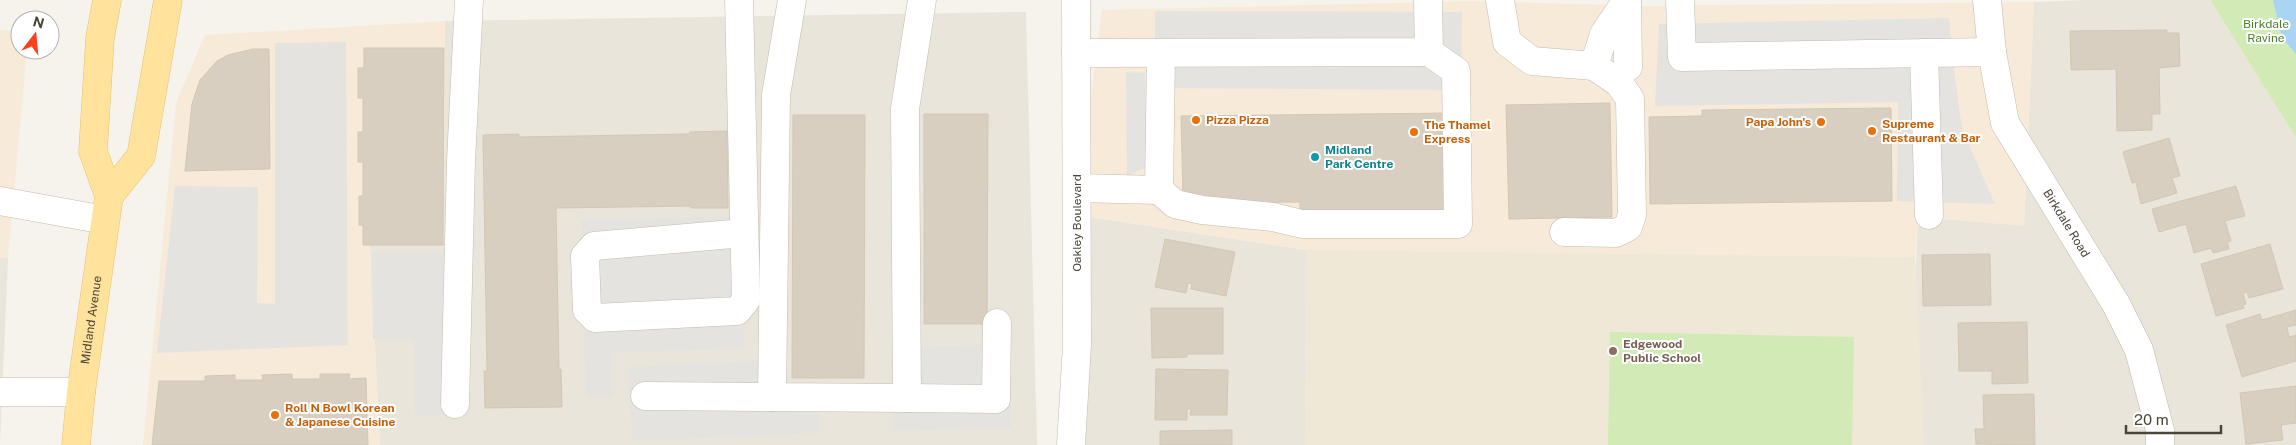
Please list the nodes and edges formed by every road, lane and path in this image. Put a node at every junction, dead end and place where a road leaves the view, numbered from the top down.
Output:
1 (107, 0) edge
2 (168, 0) edge
3 (469, 0) edge
4 (739, 0) edge
5 (792, 0) edge
6 (922, 0) edge
7 (1076, 0) edge
8 (1428, 0) edge
9 (1500, 0) edge
10 (1680, 0) edge
11 (1987, 0) edge
12 (1627, 1) edge
13 (1429, 52) junction
14 (1992, 52) junction
15 (1076, 53) junction
16 (1924, 53) junction
17 (1160, 54) junction
18 (1594, 66) junction
19 (1628, 67) dead end
20 (1077, 188) junction
21 (1159, 190) junction
22 (0, 201) edge
23 (107, 208) junction
24 (1930, 215) dead end
25 (1564, 232) dead end
26 (744, 233) junction
27 (997, 323) dead end
28 (0, 392) edge
29 (81, 392) junction
30 (646, 396) dead end
31 (772, 397) junction
32 (907, 398) junction
33 (455, 404) dead end
34 (76, 445) edge
35 (1071, 445) edge
36 (2160, 445) edge

1 - 23 main road, Midland Avenue
2 - 23 main road
3 - 33 street
4 - 26 street
5 - 31 street
6 - 32 street
7 - 15 street, Oakley Boulevard
8 - 13 street
9 - 18 street
10 - 16 street
11 - 14 street, Birkdale Road
12 - 18 street
12 - 19 street
13 - 17 street
13 - 21 street
14 - 16 street
14 - 36 street, Birkdale Road
15 - 17 street
15 - 20 street, Oakley Boulevard
16 - 24 street
17 - 21 street
18 - 25 street
20 - 21 street
20 - 35 street, Oakley Boulevard
22 - 23 street
23 - 29 main road, Midland Avenue
26 - 26 street
27 - 32 street
28 - 29 street
29 - 34 main road, Midland Avenue
30 - 31 street
31 - 32 street

